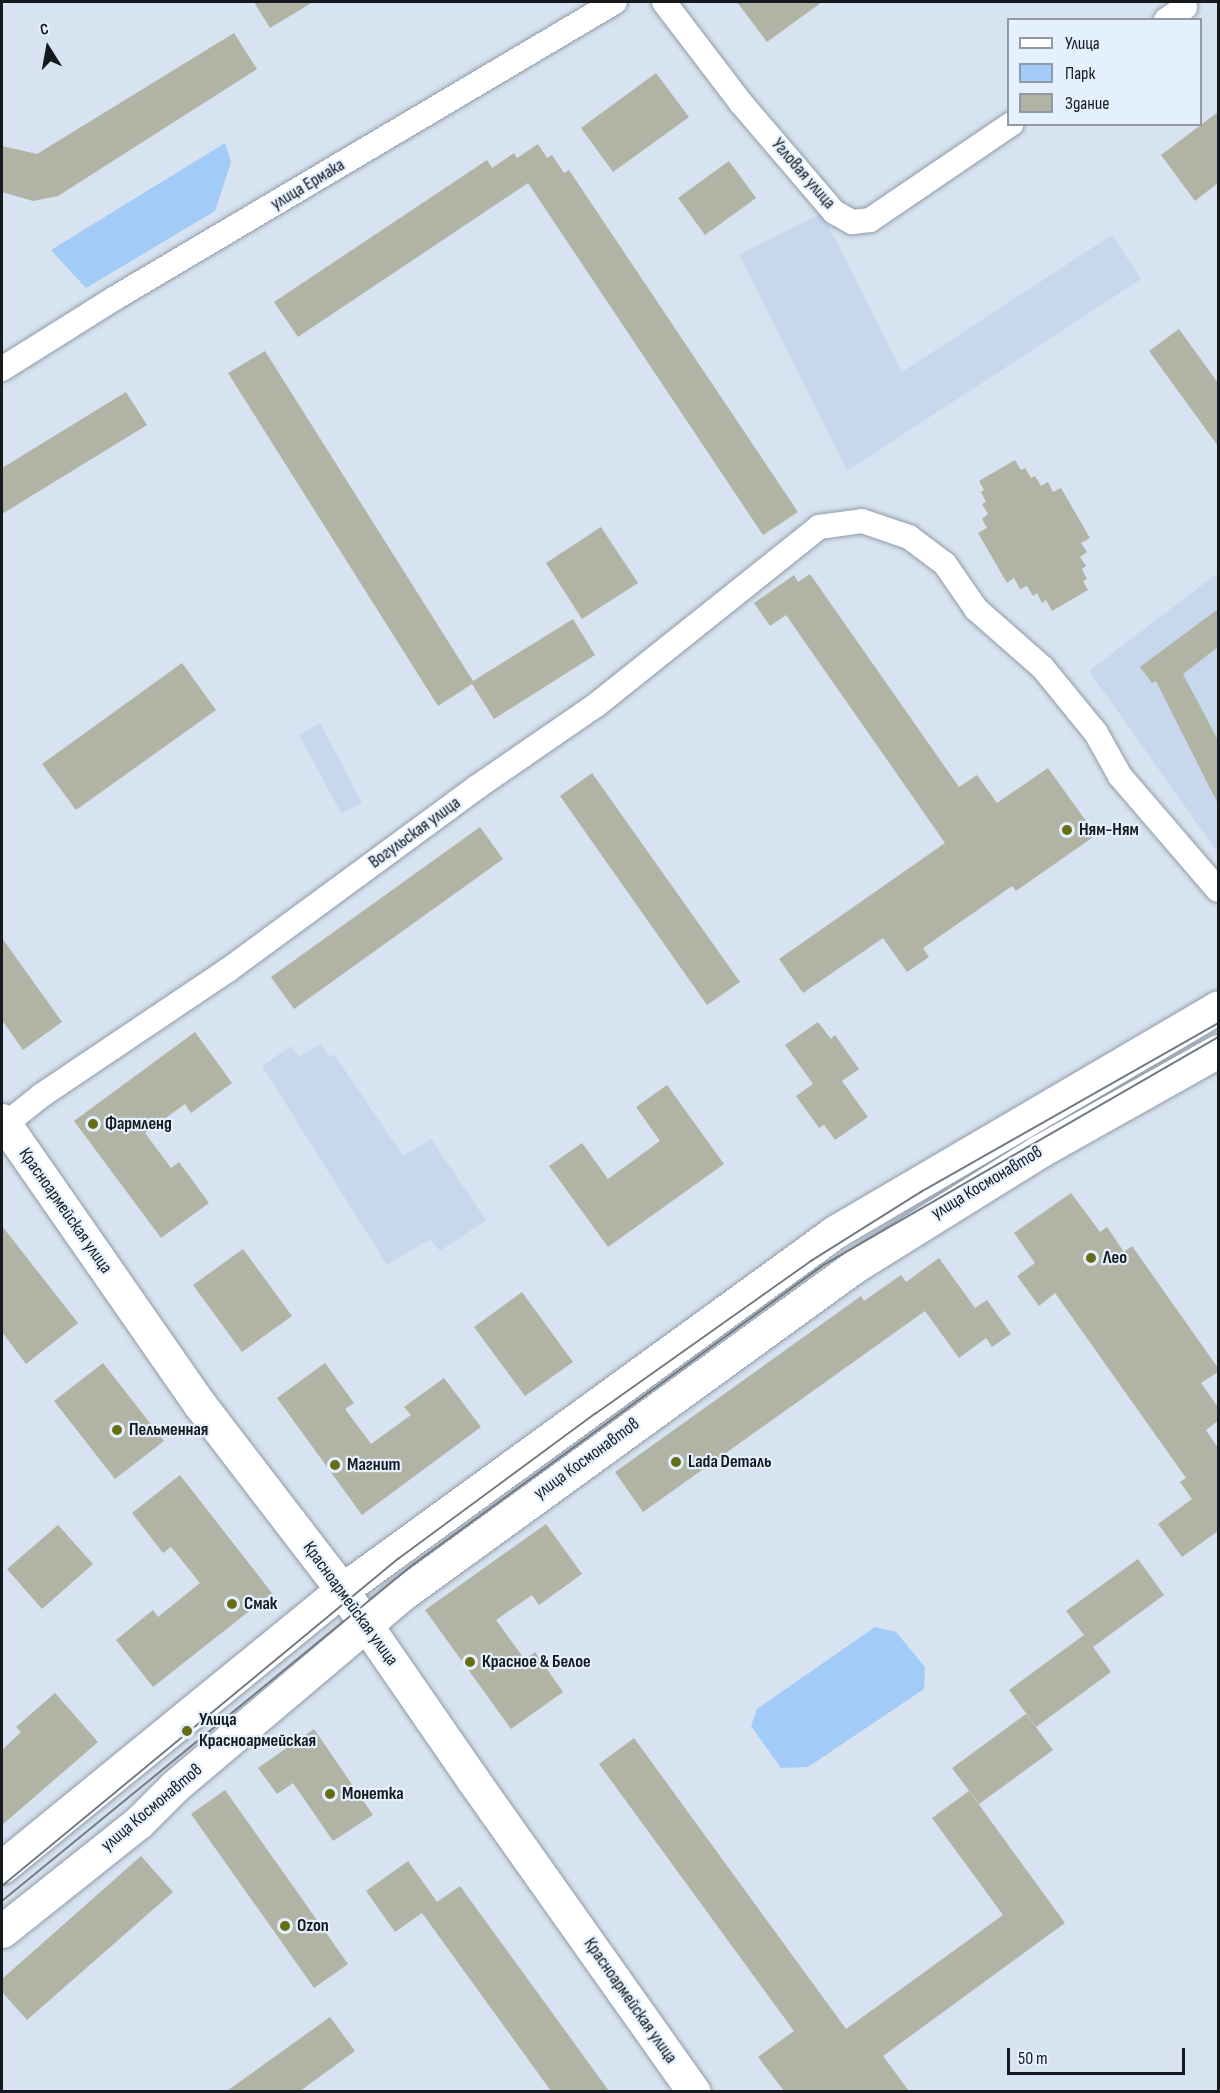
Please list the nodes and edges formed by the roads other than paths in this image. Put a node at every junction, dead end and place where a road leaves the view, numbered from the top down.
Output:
1 (615, 2) edge
2 (664, 2) edge
3 (1008, 126) edge
4 (2, 369) edge
5 (1218, 890) edge
6 (1218, 1007) edge
7 (1218, 1051) edge
8 (2, 1124) edge
9 (342, 1590) junction
10 (366, 1623) junction
11 (2, 1868) edge
12 (2, 1931) edge
13 (694, 2091) edge

1 - 4 street, улица Ермака
2 - 3 street, Угловая улица
5 - 8 street, Вогульская улица
6 - 9 main road, улица Космонавтов
7 - 10 main road, улица Космонавтов
8 - 9 main road, Красноармейская улица
9 - 10 main road, Красноармейская улица
9 - 11 main road, улица Космонавтов
10 - 12 main road, улица Космонавтов
10 - 13 main road, Красноармейская улица

